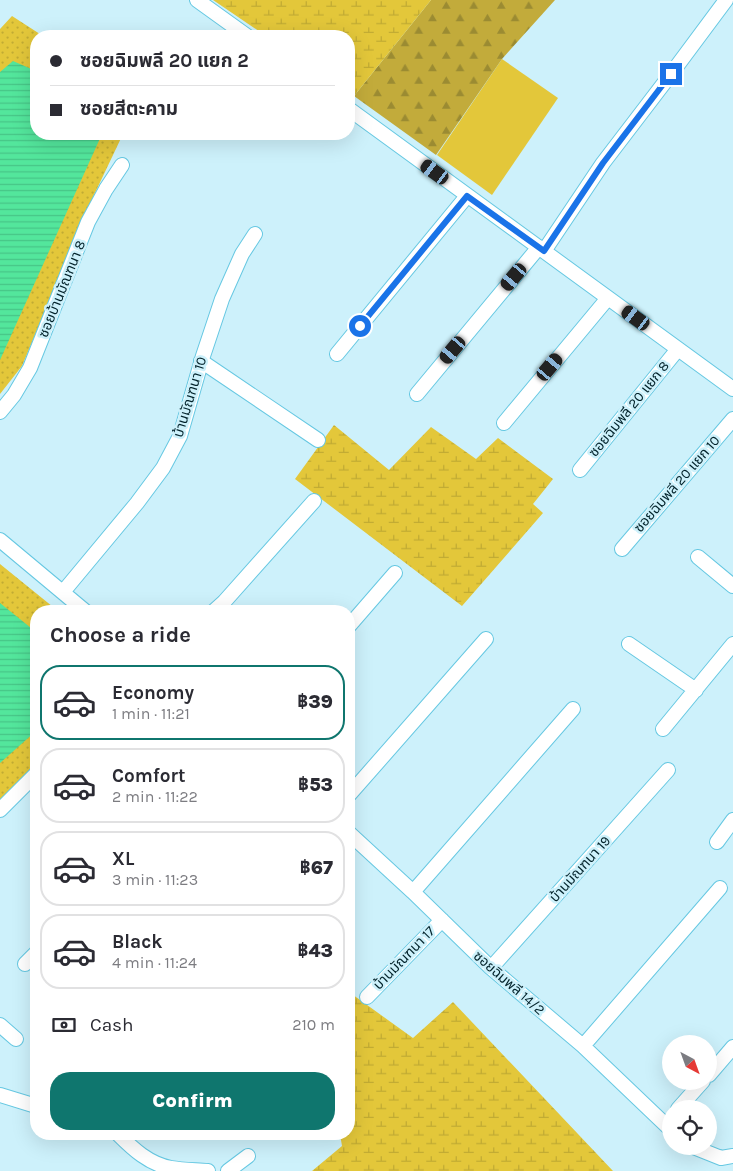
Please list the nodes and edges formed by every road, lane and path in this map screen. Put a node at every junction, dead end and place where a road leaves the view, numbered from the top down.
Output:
1 (197, 0) edge
2 (726, 0) edge
3 (239, 30) edge
4 (355, 113) edge
5 (122, 165) dead end
6 (467, 196) junction
7 (255, 234) dead end
8 (541, 249) junction
9 (608, 298) junction
10 (678, 349) junction
11 (337, 354) dead end
12 (201, 361) junction
13 (733, 389) edge
14 (417, 394) dead end
15 (0, 412) edge
16 (733, 419) edge
17 (504, 423) dead end
18 (318, 440) dead end
19 (580, 470) dead end
20 (314, 501) dead end
21 (0, 540) edge
22 (622, 549) dead end
23 (698, 557) dead end
24 (395, 574) dead end
25 (733, 586) edge
26 (63, 592) junction
27 (78, 605) edge
28 (221, 605) edge
29 (355, 619) edge
30 (486, 639) dead end
31 (629, 644) dead end
32 (733, 644) edge
33 (696, 690) junction
34 (574, 709) dead end
35 (663, 729) dead end
36 (668, 770) dead end
37 (30, 780) edge
38 (355, 787) edge
39 (0, 810) edge
40 (733, 820) edge
41 (355, 839) edge
42 (717, 842) dead end
43 (720, 888) dead end
44 (413, 892) junction
45 (442, 920) junction
46 (30, 959) edge
47 (25, 964) dead end
48 (491, 968) junction
49 (367, 997) dead end
50 (0, 1025) edge
51 (16, 1039) dead end
52 (583, 1046) junction
53 (733, 1047) edge
54 (718, 1064) edge
55 (695, 1090) edge
56 (0, 1095) edge
57 (686, 1100) edge
58 (30, 1105) edge
59 (662, 1118) edge
60 (124, 1140) edge
61 (714, 1155) edge
62 (248, 1156) dead end
63 (733, 1156) edge
64 (208, 1171) edge
65 (228, 1171) edge

1 - 3 street
2 - 8 street
4 - 6 street
5 - 15 street, ซอยบ้านมัณฑนา 8
6 - 8 street
6 - 11 street
7 - 12 street, บ้านมัณฑนา 10
8 - 9 street
8 - 14 street
9 - 10 street
9 - 17 street
10 - 13 street
10 - 19 street, ซอยฉิมพลี 20 แยก 8
12 - 18 street
12 - 26 street, บ้านมัณฑนา 10
16 - 22 street, ซอยฉิมพลี 20 แยก 10
20 - 28 street
21 - 26 street
23 - 25 street
24 - 29 street
26 - 27 street
30 - 38 street
31 - 33 street
32 - 33 street
33 - 35 street
34 - 44 street
36 - 48 street, บ้านมัณฑนา 19
37 - 39 street
40 - 42 street
41 - 44 street, ซอยฉิมพลี 14/2
43 - 52 street
44 - 45 street, ซอยฉิมพลี 14/2
45 - 48 street, ซอยฉิมพลี 14/2
45 - 49 street, บ้านมัณฑนา 17
46 - 47 street
48 - 52 street, ซอยฉิมพลี 14/2
50 - 51 street
52 - 59 street, ซอยฉิมพลี 14/2
53 - 54 street
55 - 57 street
56 - 58 street
60 - 64 street
61 - 63 street
62 - 65 street

